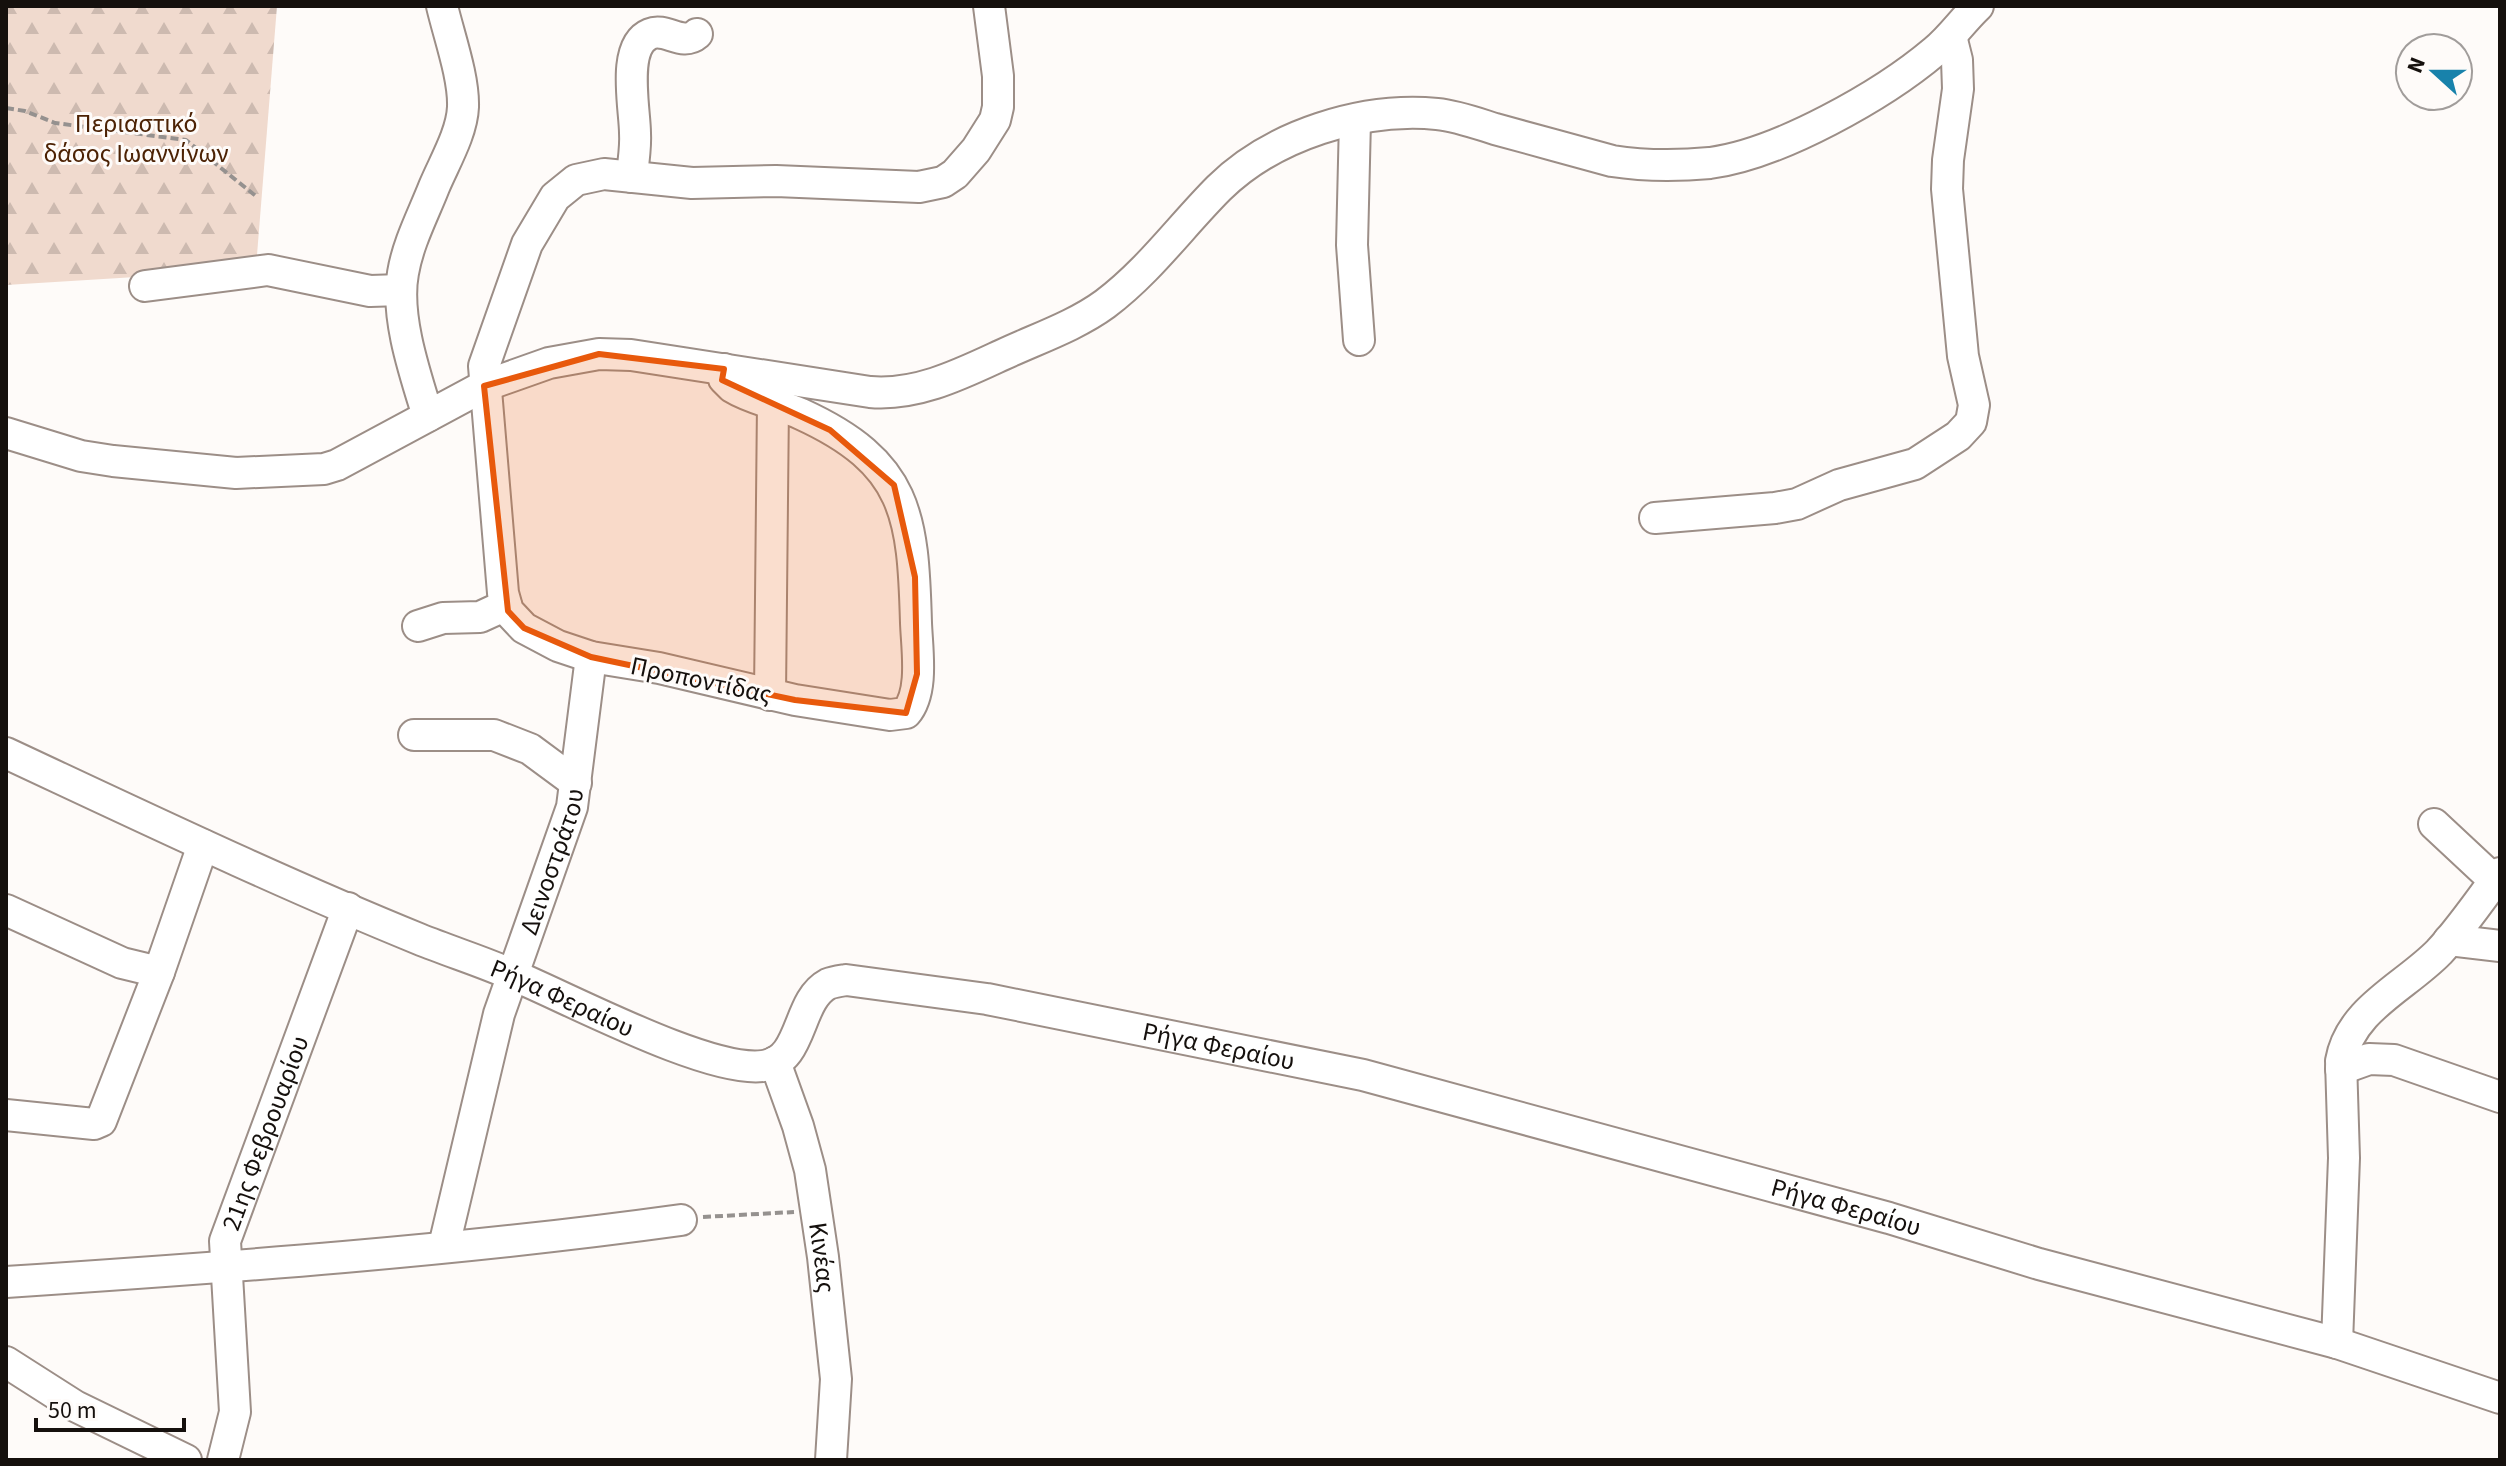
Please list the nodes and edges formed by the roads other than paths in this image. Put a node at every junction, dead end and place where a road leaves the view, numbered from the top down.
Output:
1 (442, 6) edge
2 (989, 6) edge
3 (1978, 6) edge
4 (697, 34) dead end
5 (1951, 36) junction
6 (1355, 120) junction
7 (632, 177) junction
8 (145, 286) dead end
9 (401, 290) junction
10 (1359, 340) dead end
11 (724, 369) junction
12 (484, 386) junction
13 (773, 403) junction
14 (428, 416) junction
15 (6, 433) edge
16 (1655, 518) dead end
17 (507, 608) junction
18 (418, 626) dead end
19 (591, 657) junction
20 (770, 695) junction
21 (414, 735) dead end
22 (6, 753) edge
23 (576, 783) junction
24 (2434, 824) dead end
25 (203, 845) junction
26 (2497, 876) edge
27 (348, 908) junction
28 (6, 910) edge
29 (2449, 940) junction
30 (2500, 946) edge
31 (159, 972) junction
32 (512, 974) junction
33 (775, 1062) junction
34 (2341, 1069) junction
35 (2500, 1097) edge
36 (6, 1115) edge
37 (681, 1220) road end
38 (444, 1246) junction
39 (225, 1268) junction
40 (6, 1282) edge
41 (2337, 1343) junction
42 (6, 1362) edge
43 (2500, 1398) edge
44 (186, 1460) edge
45 (223, 1460) edge
46 (831, 1460) edge

1 - 9 street
2 - 7 street
3 - 5 street
4 - 7 street
5 - 6 street
5 - 16 street
6 - 10 street
6 - 11 street
7 - 12 street
8 - 9 street
9 - 14 street
11 - 12 street
11 - 13 street
12 - 14 street
12 - 17 street
13 - 20 street
13 - 20 street, Προποντίδας
14 - 15 street
17 - 18 street
17 - 19 street, Προποντίδας
19 - 20 street, Προποντίδας
19 - 23 street, Δεινοστράτου
21 - 23 street
22 - 25 street, Ρήγα Φεραίου
23 - 32 street, Δεινοστράτου
24 - 26 street
25 - 27 street, Ρήγα Φεραίου
25 - 31 street
26 - 29 street
27 - 32 street, Ρήγα Φεραίου
27 - 39 street, 21ης Φεβρουαρίου
28 - 31 street
29 - 30 street
29 - 34 street
31 - 36 street
32 - 33 street, Ρήγα Φεραίου
32 - 38 street, Δεινοστράτου
33 - 41 street, Ρήγα Φεραίου
33 - 46 street, Κινέας
34 - 35 street
34 - 41 street
37 - 38 street
38 - 39 street
39 - 40 street
39 - 45 street, 21ης Φεβρουαρίου
41 - 43 street, Ρήγα Φεραίου
42 - 44 street

